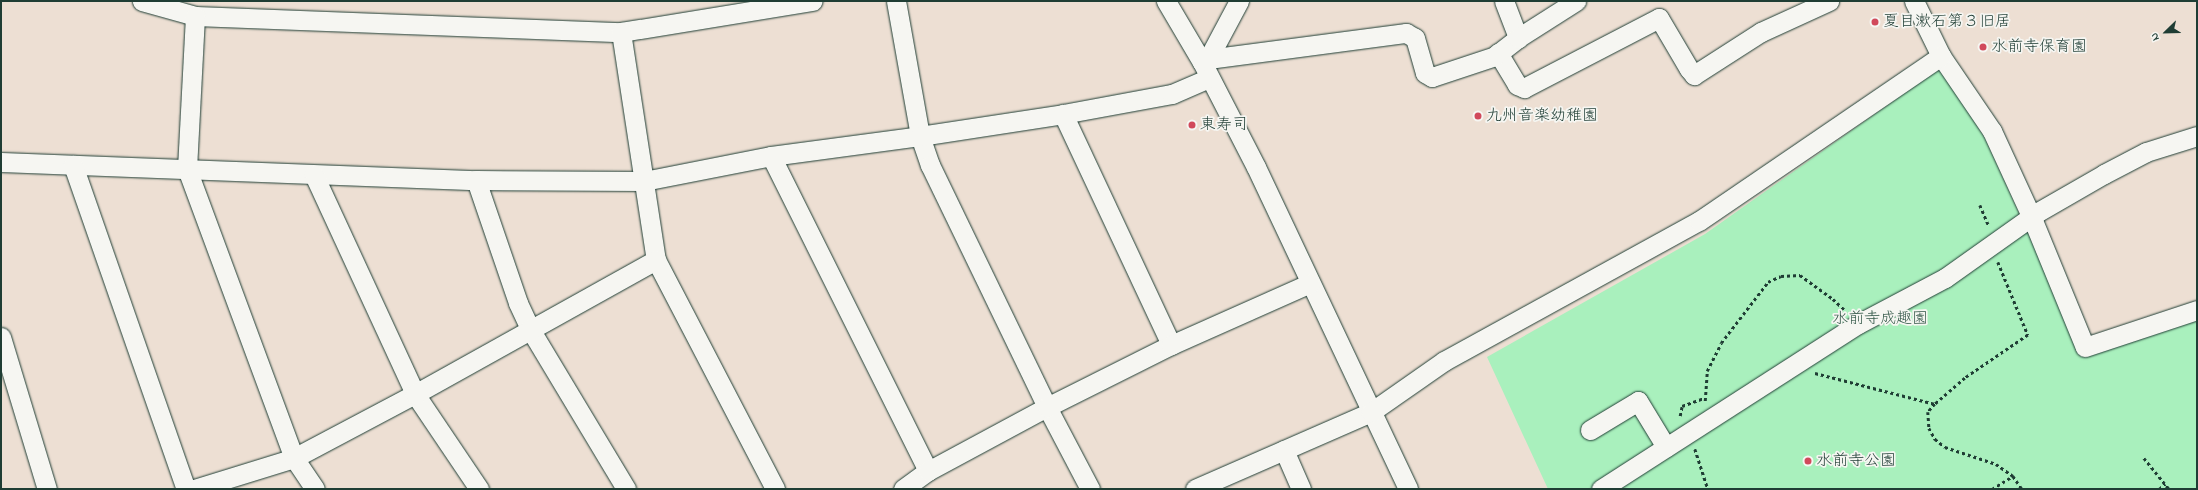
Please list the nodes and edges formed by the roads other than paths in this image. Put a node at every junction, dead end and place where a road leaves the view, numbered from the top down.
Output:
1 (142, 1) edge
2 (813, 1) edge
3 (896, 1) edge
4 (1166, 1) edge
5 (1239, 1) edge
6 (1504, 1) edge
7 (1576, 1) edge
8 (1829, 1) edge
9 (1914, 1) edge
10 (195, 16) junction
11 (621, 32) junction
12 (1518, 38) junction
13 (1498, 53) junction
14 (1941, 56) junction
15 (1206, 66) junction
16 (1063, 114) junction
17 (920, 136) junction
18 (2197, 136) edge
19 (771, 156) junction
20 (1, 162) edge
21 (73, 165) junction
22 (187, 169) junction
23 (314, 175) junction
24 (476, 180) junction
25 (644, 181) junction
26 (2032, 218) junction
27 (656, 260) junction
28 (1310, 283) junction
29 (2197, 310) edge
30 (530, 329) junction
31 (1, 337) edge
32 (1171, 345) junction
33 (415, 394) junction
34 (1048, 407) junction
35 (1371, 412) junction
36 (1590, 430) dead end
37 (1666, 447) junction
38 (1284, 450) junction
39 (294, 458) junction
40 (928, 471) junction
41 (46, 489) edge
42 (186, 489) edge
43 (194, 489) edge
44 (315, 489) edge
45 (478, 489) edge
46 (626, 489) edge
47 (775, 489) edge
48 (903, 489) edge
49 (1090, 489) edge
50 (1195, 489) edge
51 (1301, 489) edge
52 (1408, 489) edge
53 (1601, 489) edge

1 - 10 street
2 - 11 street
3 - 17 street
4 - 15 street
5 - 15 street
6 - 12 street
7 - 12 street
8 - 13 street
9 - 14 street
10 - 11 street
10 - 22 street
11 - 25 street
12 - 13 street
13 - 15 street
14 - 26 street
14 - 35 street
15 - 16 street
15 - 28 street
16 - 17 street
16 - 32 street
17 - 19 street
17 - 34 street
18 - 26 street
19 - 25 street
19 - 40 street
20 - 21 street
21 - 22 street
21 - 42 street
22 - 23 street
22 - 39 street
23 - 24 street
23 - 33 street
24 - 25 street
24 - 30 street
25 - 27 street
26 - 29 street
26 - 37 street
27 - 30 street
27 - 47 street
28 - 32 street
28 - 35 street
30 - 33 street
30 - 46 street
31 - 41 street
32 - 34 street
33 - 39 street
33 - 45 street
34 - 40 street
34 - 49 street
35 - 38 street
35 - 52 street
36 - 37 street
37 - 53 street
38 - 50 street
38 - 51 street
39 - 43 street
39 - 44 street
40 - 48 street

